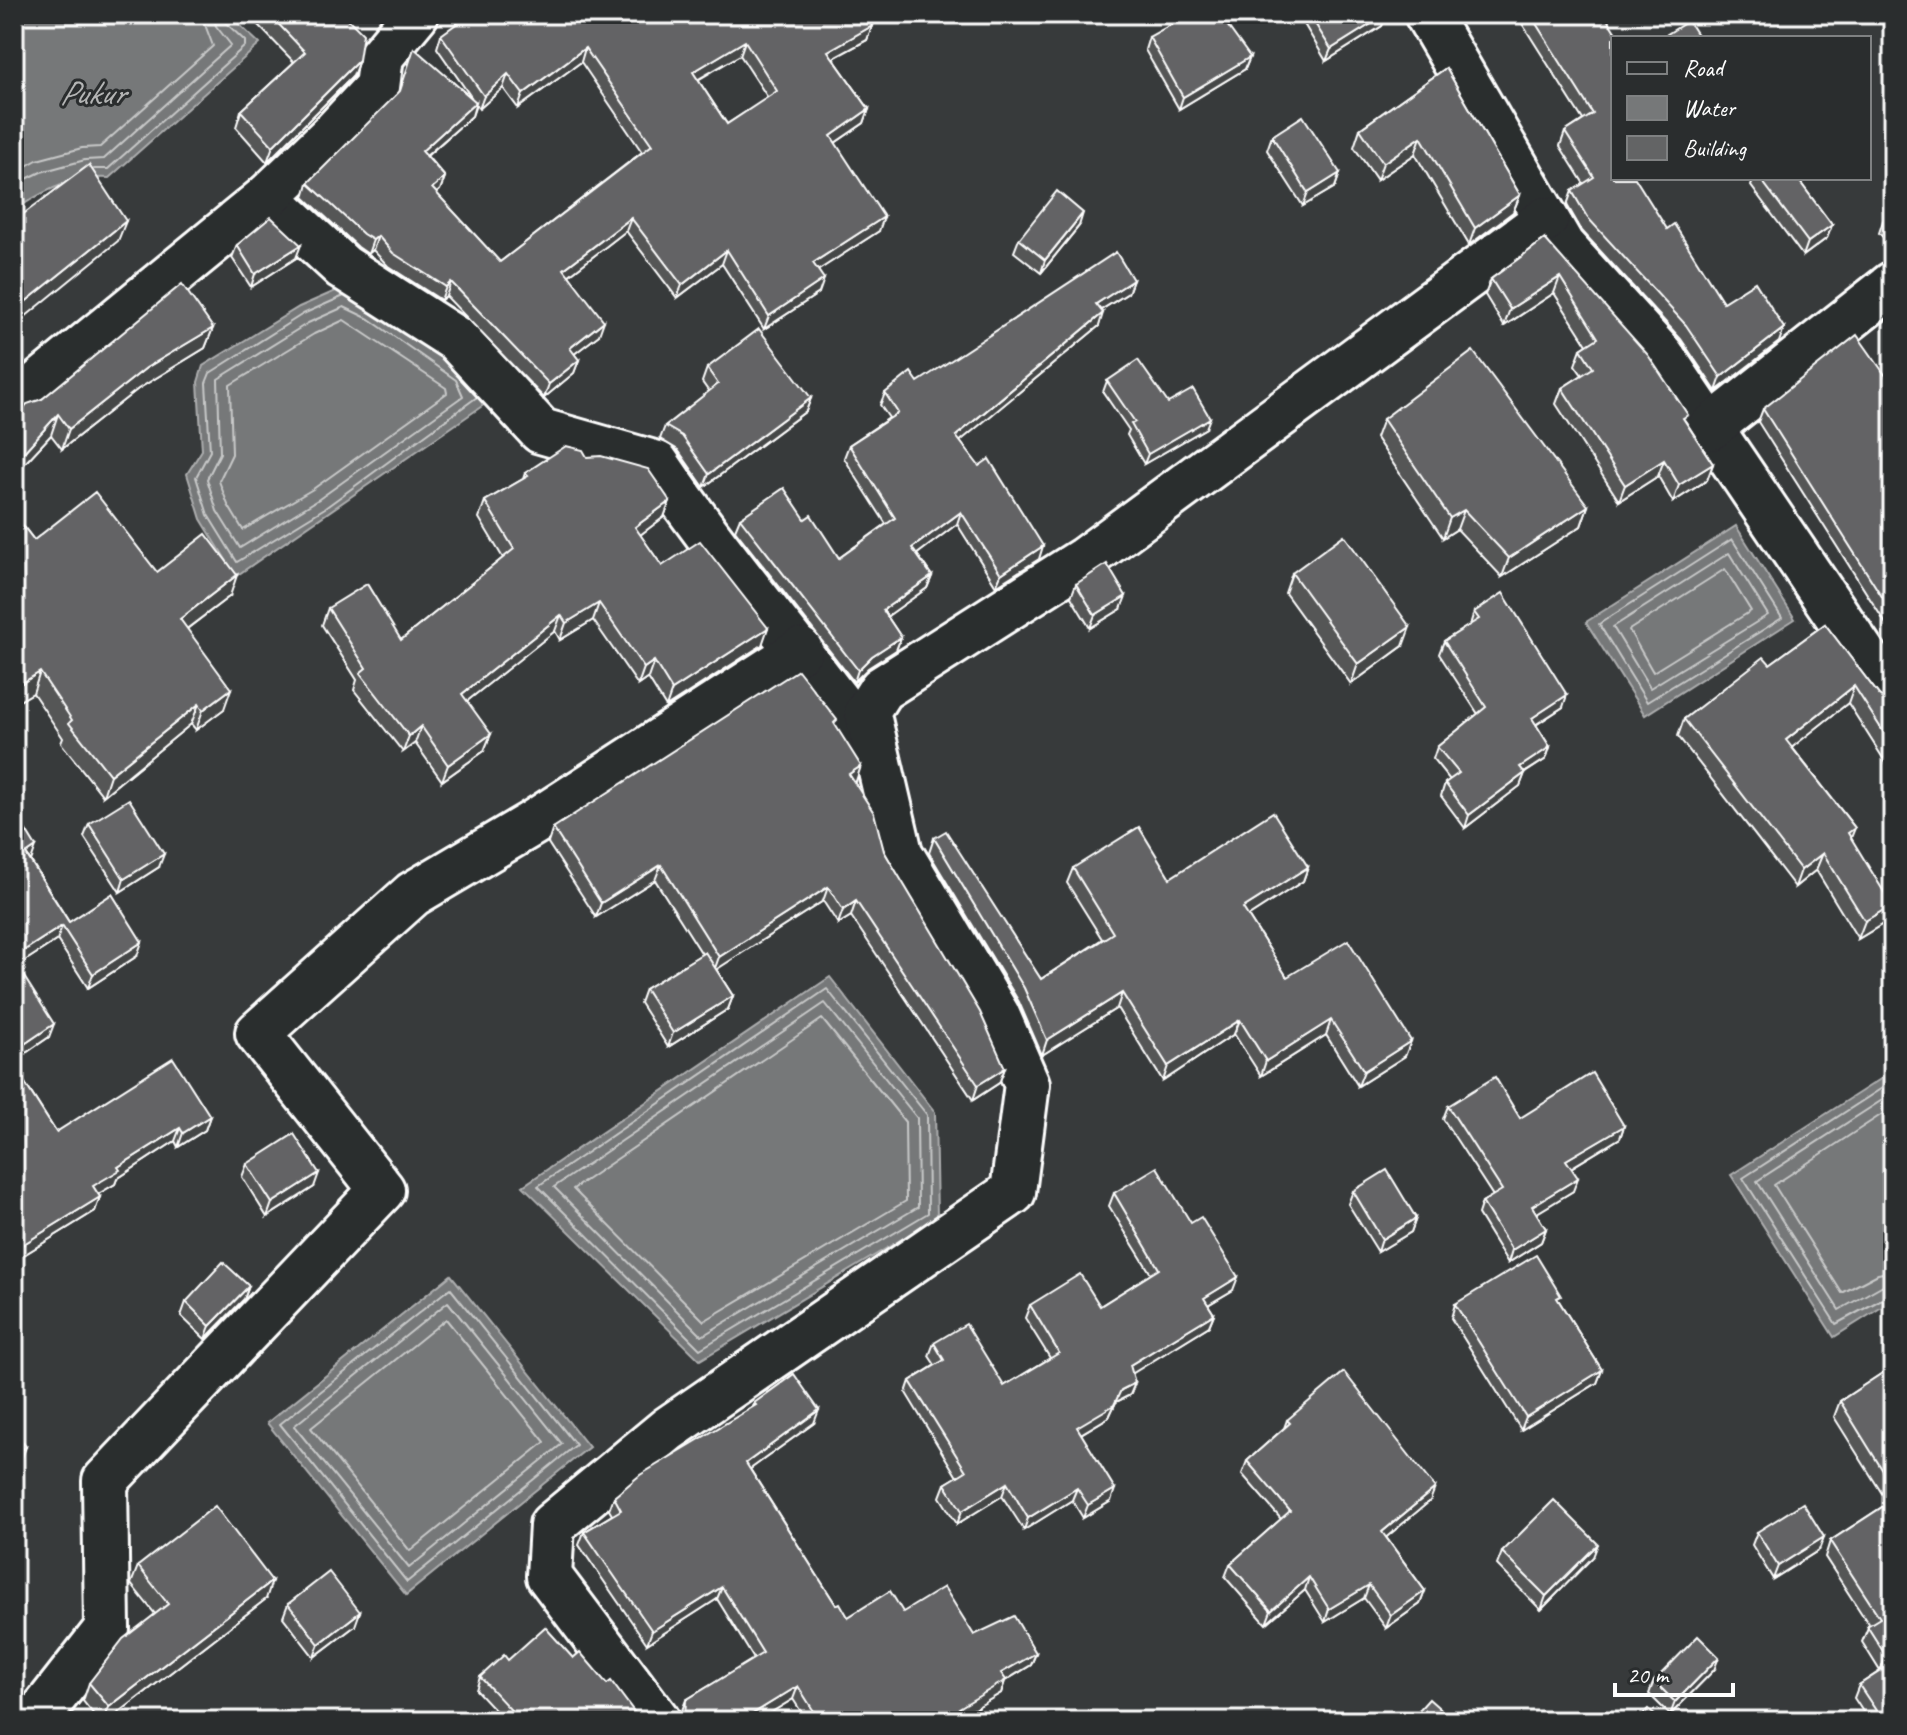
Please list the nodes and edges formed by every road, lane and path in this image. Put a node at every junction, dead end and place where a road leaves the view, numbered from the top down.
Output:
1 (416, 14) edge
2 (1427, 14) edge
3 (267, 197) junction
4 (1546, 219) junction
5 (1893, 284) edge
6 (16, 400) edge
7 (1710, 428) junction
8 (800, 650) junction
9 (1893, 698) edge
10 (873, 749) junction
11 (35, 1721) edge
12 (658, 1721) edge

1 - 3 street
2 - 4 street
3 - 6 street
3 - 8 street
4 - 7 street
4 - 10 street
5 - 7 street
7 - 9 street
8 - 10 street
8 - 11 street
10 - 12 street

